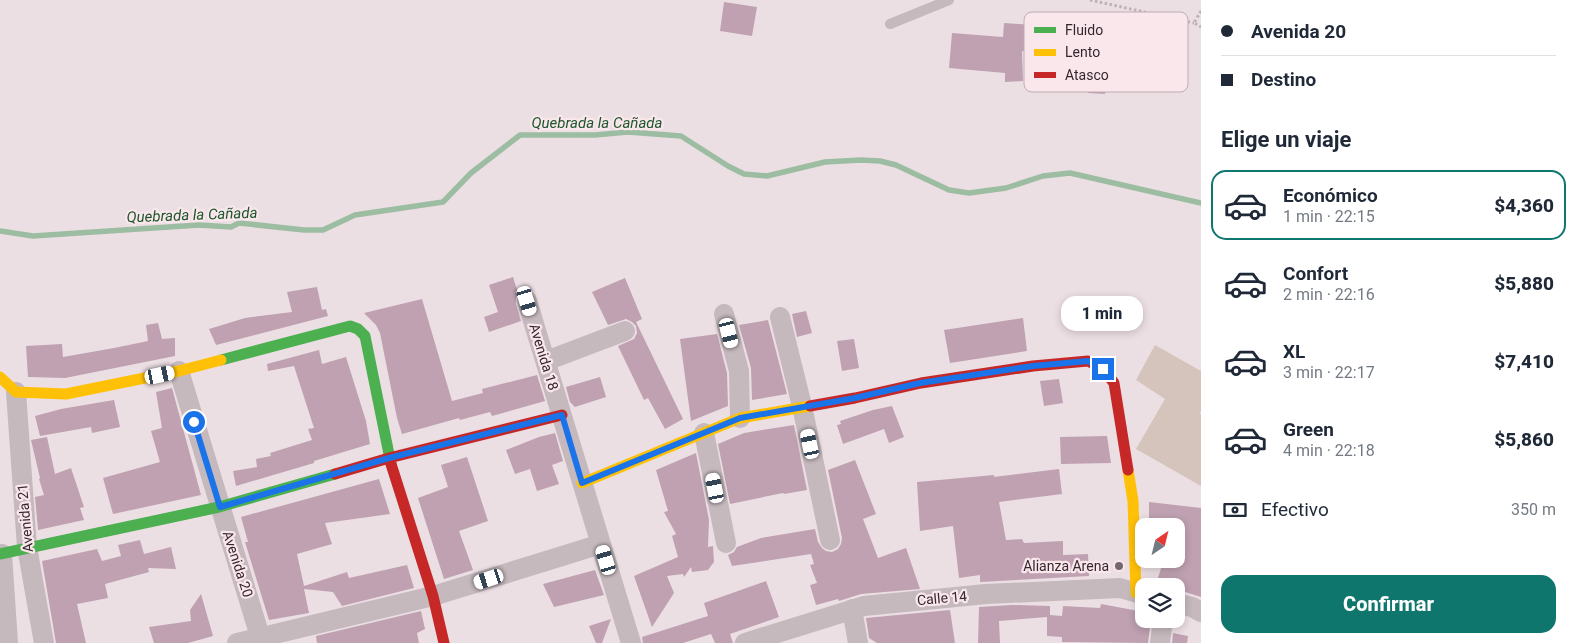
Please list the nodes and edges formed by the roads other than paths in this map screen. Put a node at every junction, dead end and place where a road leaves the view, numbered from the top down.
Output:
1 (949, 0) edge
2 (890, 24) dead end
3 (527, 301) dead end
4 (724, 314) dead end
5 (780, 317) dead end
6 (625, 331) dead end
7 (546, 361) junction
8 (179, 371) junction
9 (0, 377) edge
10 (16, 392) junction
11 (802, 406) junction
12 (562, 415) junction
13 (740, 418) junction
14 (704, 433) junction
15 (389, 458) junction
16 (582, 483) junction
17 (220, 507) junction
18 (830, 540) dead end
19 (726, 543) dead end
20 (601, 544) junction
21 (27, 548) junction
22 (1, 554) edge
23 (1139, 578) edge
24 (1135, 592) edge
25 (433, 596) junction
26 (1185, 605) edge
27 (852, 610) junction
28 (1201, 612) edge
29 (1162, 628) edge
30 (262, 640) edge
31 (8, 643) edge
32 (44, 643) edge
33 (237, 643) edge
34 (444, 643) edge
35 (631, 643) edge
36 (746, 643) edge
37 (858, 643) edge
38 (1160, 643) edge

1 - 2 lane
3 - 7 street, Avenida 18
4 - 13 street
5 - 11 street
6 - 7 street
7 - 12 street, Avenida 18
8 - 10 street
8 - 15 street
8 - 17 street, Avenida 20
9 - 10 street
10 - 21 street, Avenida 21
11 - 13 street
11 - 18 street
11 - 23 street
12 - 15 street
12 - 16 street, Avenida 18
13 - 14 street
14 - 16 street
14 - 19 street
15 - 17 street
15 - 25 street
16 - 20 street, Avenida 18
17 - 21 street
17 - 30 street, Avenida 20
20 - 25 street
20 - 35 street, Avenida 18
21 - 22 street
21 - 32 street, Avenida 21
22 - 31 street, Avenida 21
24 - 27 street, Calle 14
25 - 30 street
25 - 34 street
26 - 28 street
27 - 36 street, Calle 14
27 - 37 street
29 - 38 street
30 - 33 street

